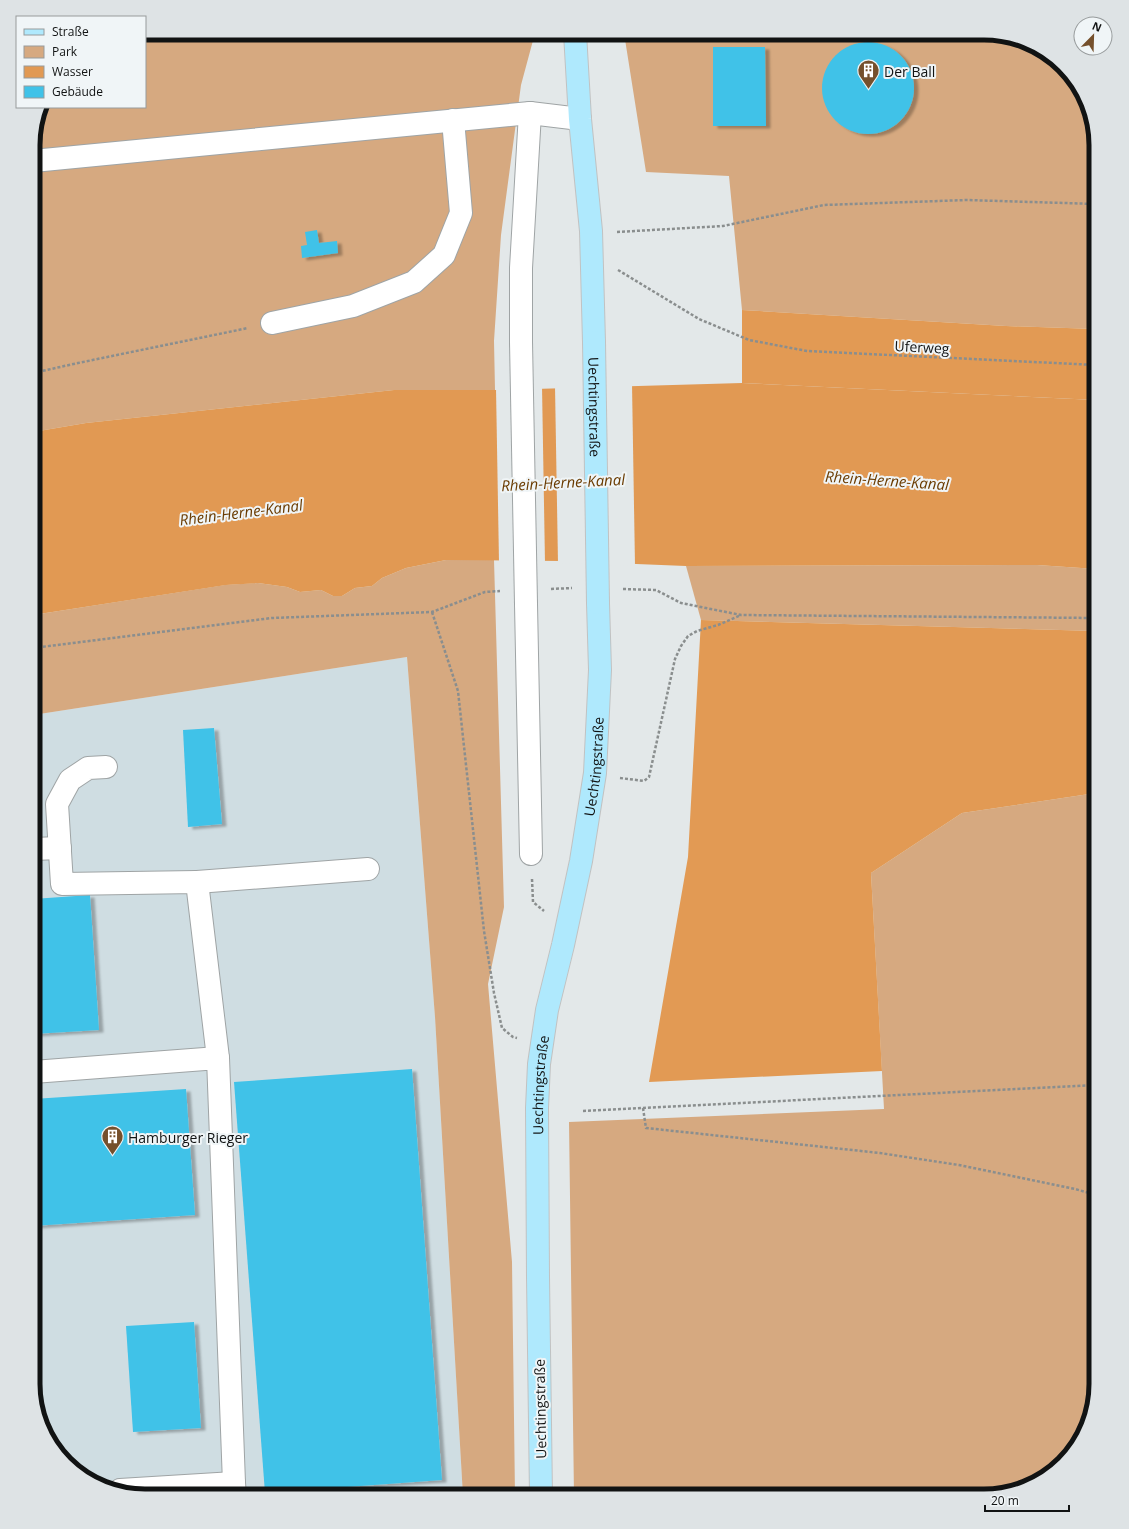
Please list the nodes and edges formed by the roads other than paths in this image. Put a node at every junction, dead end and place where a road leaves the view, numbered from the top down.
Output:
1 (575, 40) edge
2 (530, 113) junction
3 (580, 119) junction
4 (453, 120) junction
5 (40, 161) edge
6 (272, 323) road end
7 (106, 767) dead end
8 (60, 848) junction
9 (40, 849) edge
10 (531, 854) road end
11 (368, 869) dead end
12 (197, 882) junction
13 (218, 1058) junction
14 (40, 1071) edge
15 (235, 1489) edge
16 (541, 1489) edge

1 - 3 main road, Uechtingstraße
2 - 3 lane
2 - 4 lane
2 - 10 lane, bridge
3 - 16 main road, Uechtingstraße, bridge
4 - 5 lane
4 - 6 lane
7 - 8 lane
8 - 9 lane
8 - 12 lane
11 - 12 lane
12 - 13 lane
13 - 14 lane
13 - 15 lane

